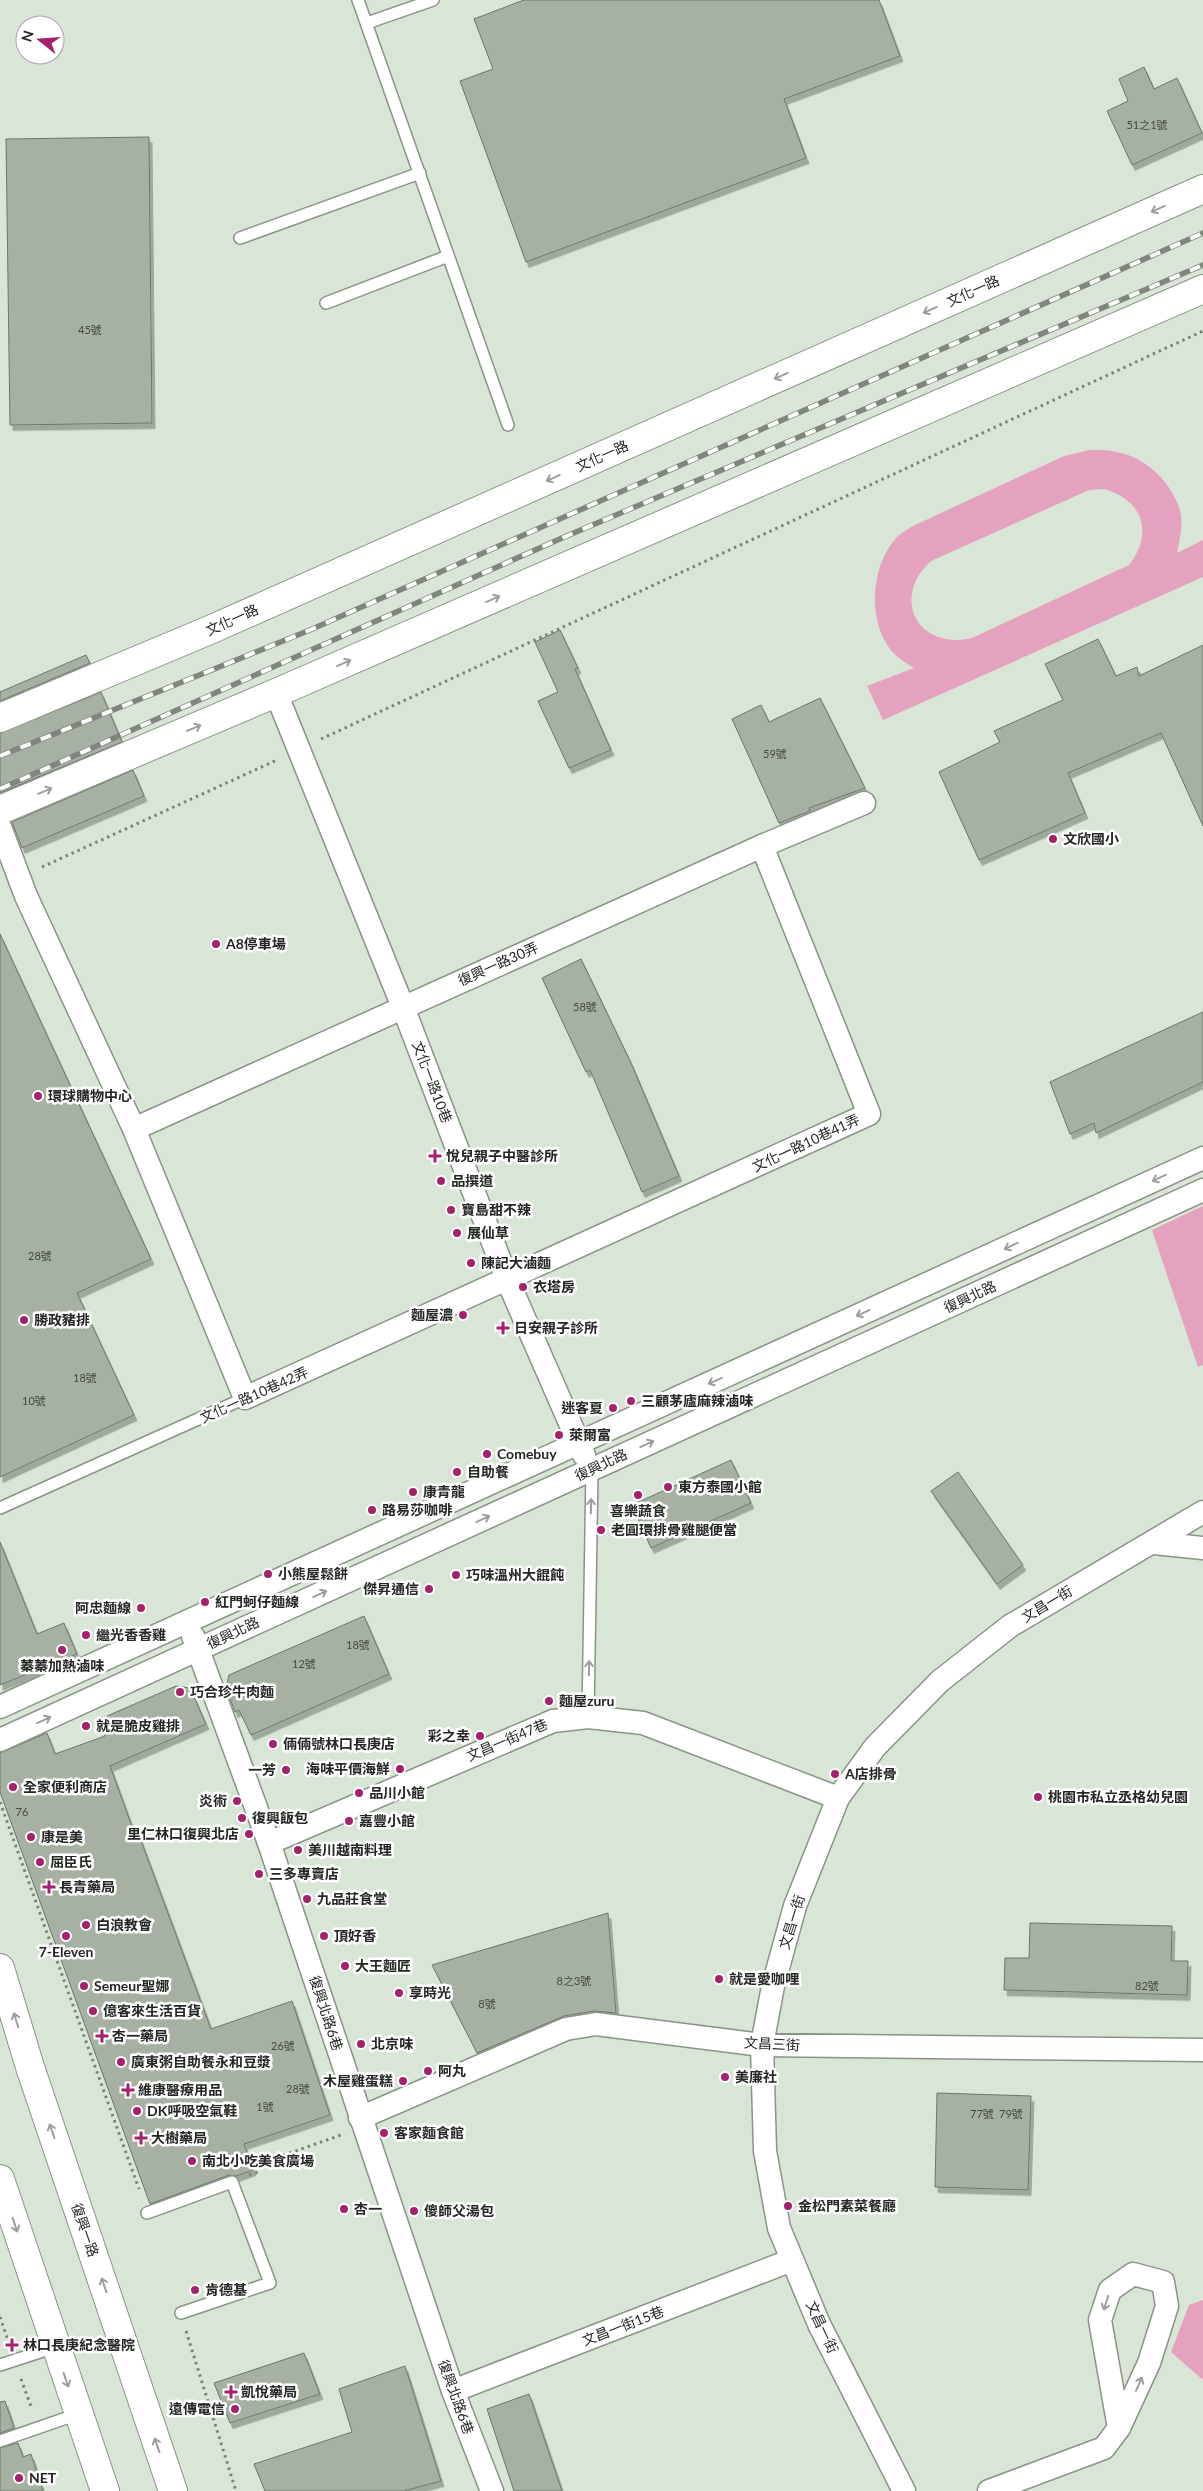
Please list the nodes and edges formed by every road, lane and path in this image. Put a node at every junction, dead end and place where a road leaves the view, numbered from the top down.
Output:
1 (358, 0) edge
2 (432, 0) edge
3 (366, 23) junction
4 (420, 173) junction
5 (1203, 189) edge
6 (240, 238) dead end
7 (448, 256) junction
8 (1203, 289) edge
9 (326, 303) dead end
10 (1203, 331) edge
11 (508, 425) dead end
12 (276, 693) junction
13 (0, 718) edge
14 (299, 750) junction
15 (864, 803) dead end
16 (0, 810) edge
17 (0, 827) edge
18 (762, 846) junction
19 (20, 877) junction
20 (403, 1007) junction
21 (134, 1129) junction
22 (1203, 1158) edge
23 (1203, 1190) edge
24 (507, 1279) junction
25 (932, 1282) junction
26 (944, 1308) junction
27 (245, 1398) junction
28 (577, 1443) junction
29 (592, 1469) junction
30 (444, 1504) junction
31 (0, 1508) edge
32 (1203, 1512) edge
33 (457, 1531) junction
34 (1154, 1542) junction
35 (1203, 1548) edge
36 (187, 1622) junction
37 (198, 1649) junction
38 (0, 1707) edge
39 (588, 1717) junction
40 (0, 1740) edge
41 (838, 1798) junction
42 (0, 1802) edge
43 (269, 1843) junction
44 (0, 1968) edge
45 (762, 2045) junction
46 (1203, 2050) edge
47 (362, 2122) junction
48 (0, 2179) edge
49 (232, 2182) junction
50 (139, 2189) dead end
51 (147, 2213) dead end
52 (792, 2260) junction
53 (181, 2314) joint
54 (55, 2347) junction
55 (0, 2365) edge
56 (453, 2391) junction
57 (78, 2414) junction
58 (1119, 2428) junction
59 (0, 2440) edge
60 (105, 2491) edge
61 (173, 2491) edge
62 (236, 2491) edge
63 (492, 2491) edge
64 (904, 2491) edge
65 (989, 2491) edge

1 - 3 lane
2 - 3 lane
3 - 4 lane
4 - 6 lane
4 - 7 lane
5 -> 13 street, 文化一路
7 - 9 lane
7 - 11 lane
12 -> 8 street
10 - 14 path
12 - 14 street, 文化一路10巷
16 -> 12 street
14 - 19 path
14 - 20 street, 文化一路10巷
15 - 18 street, 復興一路30弄
17 - 19 street
18 - 20 street, 復興一路30弄
18 - 24 street, 文化一路10巷41弄
19 - 21 street
20 - 21 street, 復興一路30弄
20 - 24 street, 文化一路10巷
21 - 27 street
22 -> 25 street
23 - 26 street, 復興北路
24 - 27 street, 文化一路10巷42弄
24 - 28 street, 文化一路10巷
25 - 26 street
25 -> 28 street
29 -> 26 street, 復興北路
27 - 31 lane, 文化一路10巷42弄
28 - 29 street, 文化一路10巷
28 - 30 street
33 -> 29 street, 復興北路
39 -> 29 lane
30 - 33 street
30 - 36 street
32 - 34 street, 文昌一街
37 -> 33 street, 復興北路
34 - 35 street
34 - 41 street, 文昌一街
36 - 37 street, 復興北路6巷
36 - 38 street
40 -> 37 street, 復興北路
37 - 43 street, 復興北路6巷
39 - 41 street, 文昌一街47巷
39 - 43 street, 文昌一街47巷
41 - 45 street, 文昌一街
42 - 50 path
43 - 47 street, 復興北路6巷
61 -> 44 street, 復興一路
45 - 46 street, 文昌三街
45 - 47 street, 文昌三街
45 - 52 street, 文昌一街
47 - 49 path
47 - 56 street, 復興北路6巷
48 -> 54 street
49 - 51 lane
49 - 53 lane
52 - 56 street, 文昌一街15巷
52 - 64 street, 文昌一街
53 - 62 path
54 - 55 lane
54 -> 57 street
56 - 63 street, 復興北路6巷
57 - 59 lane
57 - 60 street
58 -> 58 street
58 - 65 street

